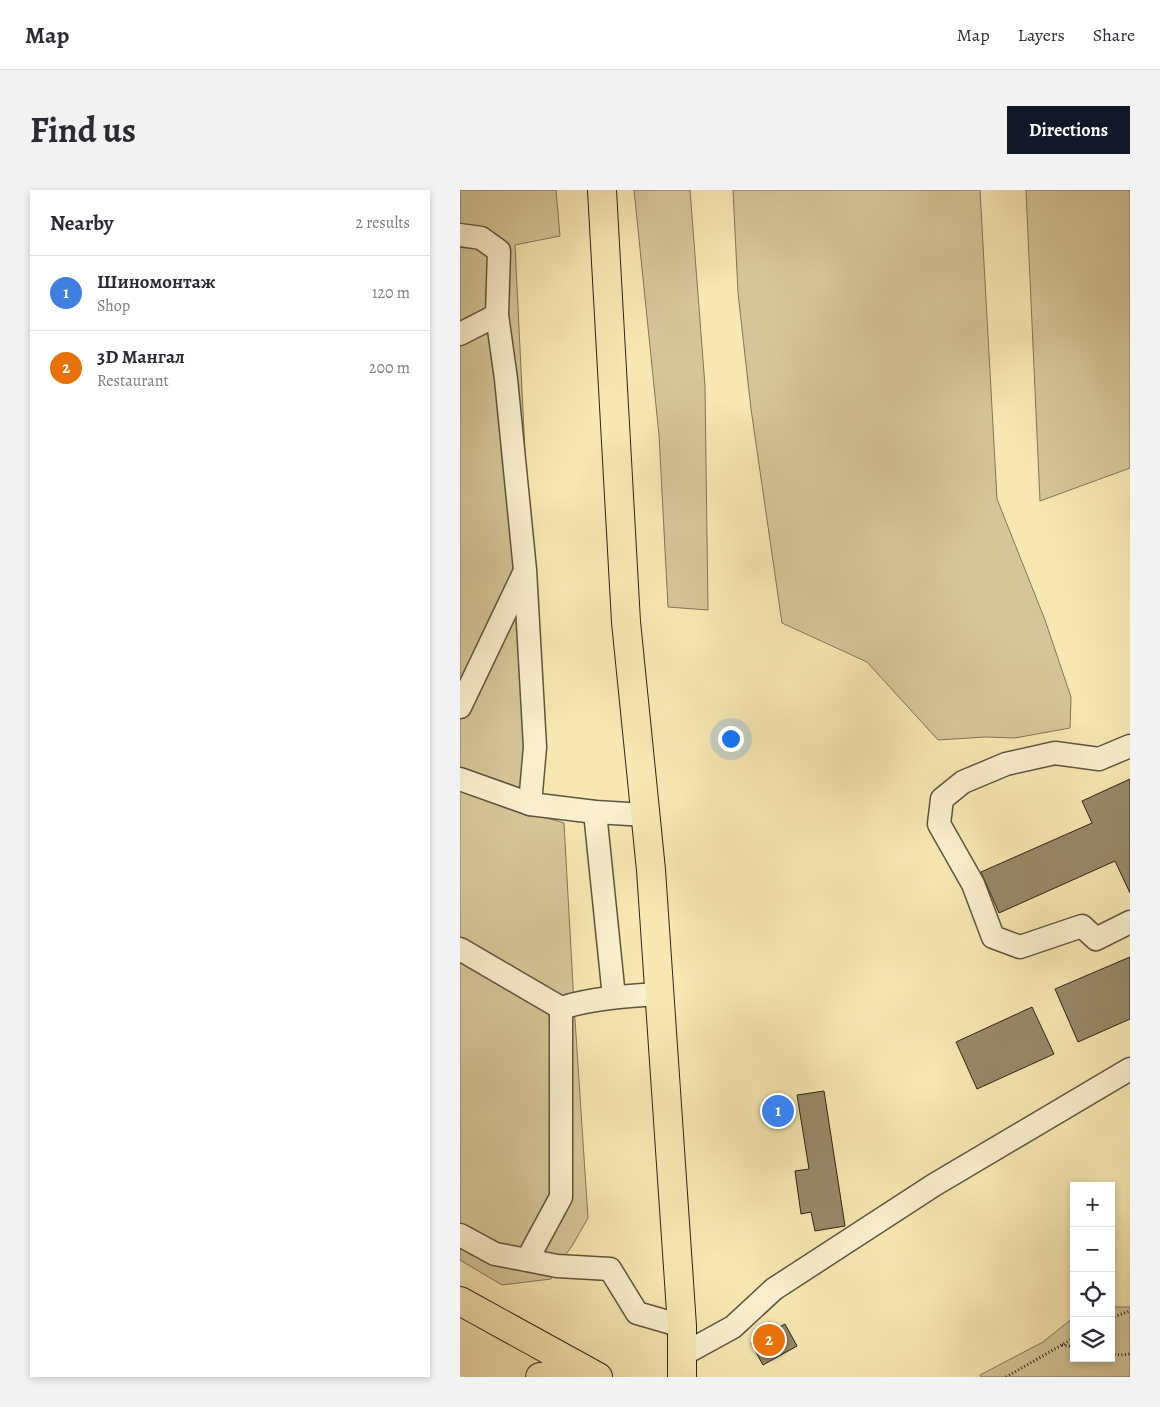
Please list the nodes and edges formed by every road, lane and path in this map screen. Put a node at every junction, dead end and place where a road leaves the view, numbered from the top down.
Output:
1 (602, 190) edge
2 (460, 235) edge
3 (497, 315) junction
4 (460, 334) edge
5 (525, 570) junction
6 (460, 707) edge
7 (1130, 746) edge
8 (460, 778) edge
9 (530, 804) junction
10 (594, 812) junction
11 (646, 815) junction
12 (1130, 922) edge
13 (460, 950) edge
14 (659, 994) junction
15 (614, 997) junction
16 (561, 1008) junction
17 (1130, 1069) edge
18 (460, 1235) edge
19 (527, 1260) junction
20 (460, 1301) edge
21 (1130, 1311) edge
22 (1114, 1317) edge
23 (682, 1326) junction
24 (1070, 1340) edge
25 (1061, 1345) junction
26 (1070, 1346) edge
27 (1115, 1354) edge
28 (1130, 1354) edge
29 (682, 1366) edge
30 (540, 1377) edge
31 (580, 1377) edge
32 (598, 1377) edge
33 (1006, 1377) edge

1 - 11 main road
2 - 3 street
3 - 4 street
3 - 5 street
5 - 6 street
5 - 9 street
7 - 12 street
8 - 9 street
9 - 10 street
10 - 11 street
10 - 15 street
11 - 14 main road
13 - 16 street
14 - 15 street
14 - 23 main road
15 - 16 street
16 - 19 street
17 - 29 street
18 - 19 street
19 - 23 street
20 - 32 main road
21 - 22 path
23 - 29 main road
24 - 25 path
25 - 26 path
25 - 33 path
27 - 28 path
30 - 31 main road

